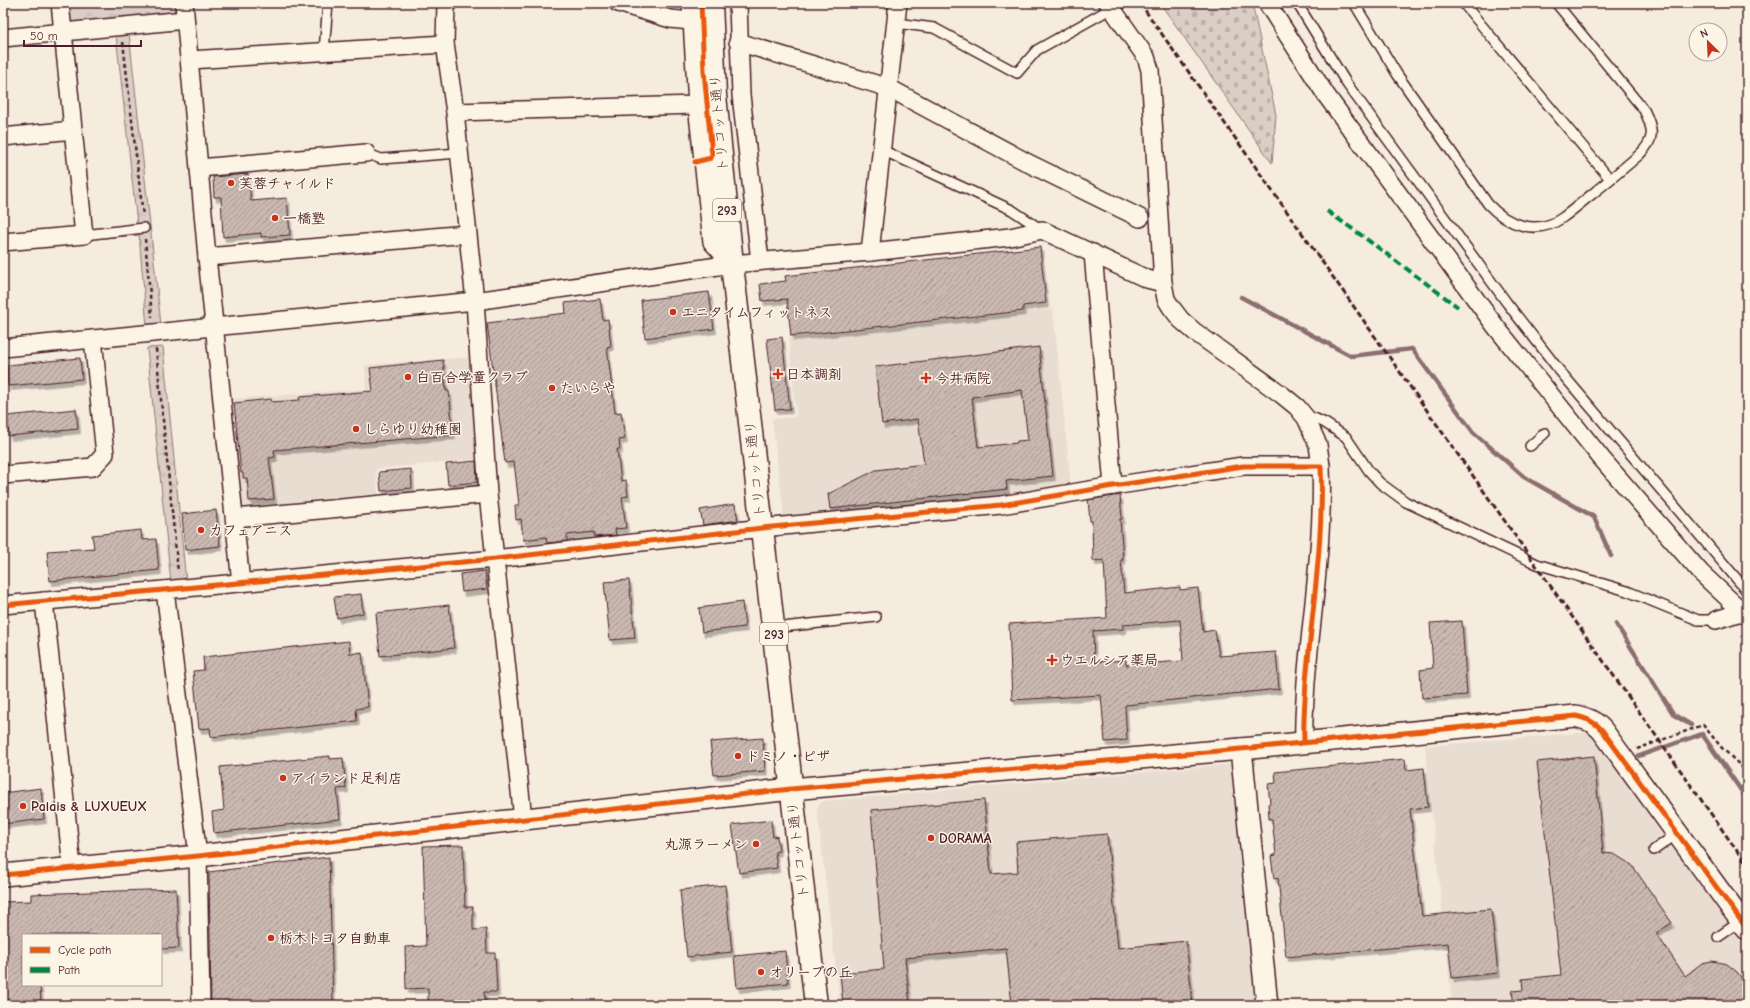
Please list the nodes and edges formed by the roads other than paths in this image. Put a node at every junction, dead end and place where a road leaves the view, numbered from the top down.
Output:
1 (60, 3) edge
2 (184, 3) edge
3 (328, 3) edge
4 (446, 3) edge
5 (618, 3) edge
6 (691, 3) edge
7 (711, 3) edge
8 (738, 3) edge
9 (898, 3) edge
10 (1268, 3) edge
11 (1297, 3) edge
12 (1354, 3) edge
13 (1463, 3) edge
14 (1556, 3) edge
15 (1110, 6) edge
16 (185, 20) junction
17 (691, 21) junction
18 (896, 23) junction
19 (62, 32) junction
20 (3, 38) edge
21 (738, 42) junction
22 (445, 44) junction
23 (324, 51) junction
24 (190, 60) junction
25 (889, 88) junction
26 (697, 106) junction
27 (455, 112) junction
28 (73, 130) junction
29 (3, 137) edge
30 (882, 150) junction
31 (366, 153) joint
32 (459, 153) junction
33 (199, 168) junction
34 (1610, 180) junction
35 (1140, 218) dead end
36 (144, 228) road end
37 (1042, 230) junction
38 (467, 234) junction
39 (84, 235) junction
40 (3, 242) edge
41 (870, 252) junction
42 (1092, 253) junction
43 (207, 257) junction
44 (760, 260) junction
45 (732, 264) junction
46 (1163, 283) junction
47 (476, 301) junction
48 (215, 327) junction
49 (93, 339) junction
50 (3, 348) edge
51 (1306, 418) junction
52 (1545, 434) dead end
53 (1530, 446) dead end
54 (1321, 466) junction
55 (3, 475) edge
56 (1113, 486) junction
57 (488, 494) junction
58 (235, 518) junction
59 (762, 528) junction
60 (495, 559) junction
61 (241, 583) junction
62 (166, 590) junction
63 (1747, 591) edge
64 (44, 601) junction
65 (3, 605) edge
66 (1744, 614) edge
67 (876, 616) dead end
68 (1716, 620) joint
69 (773, 628) junction
70 (1304, 742) junction
71 (1241, 749) junction
72 (791, 789) junction
73 (523, 819) junction
74 (1678, 833) junction
75 (1654, 850) dead end
76 (198, 856) junction
77 (72, 868) junction
78 (3, 875) edge
79 (1744, 925) edge
80 (1718, 937) dead end
81 (201, 1005) edge
82 (816, 1005) edge
83 (1267, 1005) edge

1 - 19 street
2 - 16 street
3 - 23 lane
4 - 22 street
5 - 17 street
6 - 17 street
7 - 45 highway, トリコット通り / 293
8 - 21 street
9 - 18 street
10 - 66 street
11 - 63 lane
12 - 34 lane
13 - 34 lane
14 - 34 lane
15 - 18 lane
15 - 46 street
16 - 19 street
16 - 24 street
17 - 26 street
18 - 25 street
19 - 20 street
19 - 28 street
21 - 25 street
21 - 44 street
22 - 23 street
22 - 27 street
23 - 24 street
24 - 33 street
25 - 30 street
25 - 35 street
26 - 27 street
26 - 45 street
27 - 32 street
28 - 29 street
28 - 39 street
30 - 37 lane
30 - 41 street
31 - 32 lane
31 - 33 street
32 - 38 street
33 - 43 street
36 - 39 lane
37 - 41 street
37 - 42 street
38 - 43 street
38 - 47 street
39 - 40 street
41 - 44 street
42 - 46 street
42 - 56 street
43 - 48 street
44 - 45 street
45 - 47 street
45 - 59 highway, トリコット通り / 293
46 - 51 street
47 - 48 street
47 - 57 street
48 - 49 street
48 - 58 street
49 - 50 street
49 - 55 street
51 - 54 street
51 - 68 lane
52 - 53 lane
54 - 56 street
54 - 70 street
56 - 59 street
57 - 58 street
57 - 60 street
58 - 61 street
59 - 60 street
59 - 69 highway, トリコット通り / 293
60 - 61 street
60 - 73 street
61 - 62 street
62 - 64 street
62 - 76 street
64 - 65 street
64 - 77 street
66 - 68 street
67 - 69 lane
69 - 72 highway, トリコット通り / 293
70 - 71 street
70 - 74 street
71 - 72 street
71 - 83 street
72 - 73 street
72 - 82 highway, トリコット通り / 293
73 - 76 street
74 - 75 lane
74 - 79 street
76 - 77 street
76 - 81 street
77 - 78 street
79 - 80 lane

